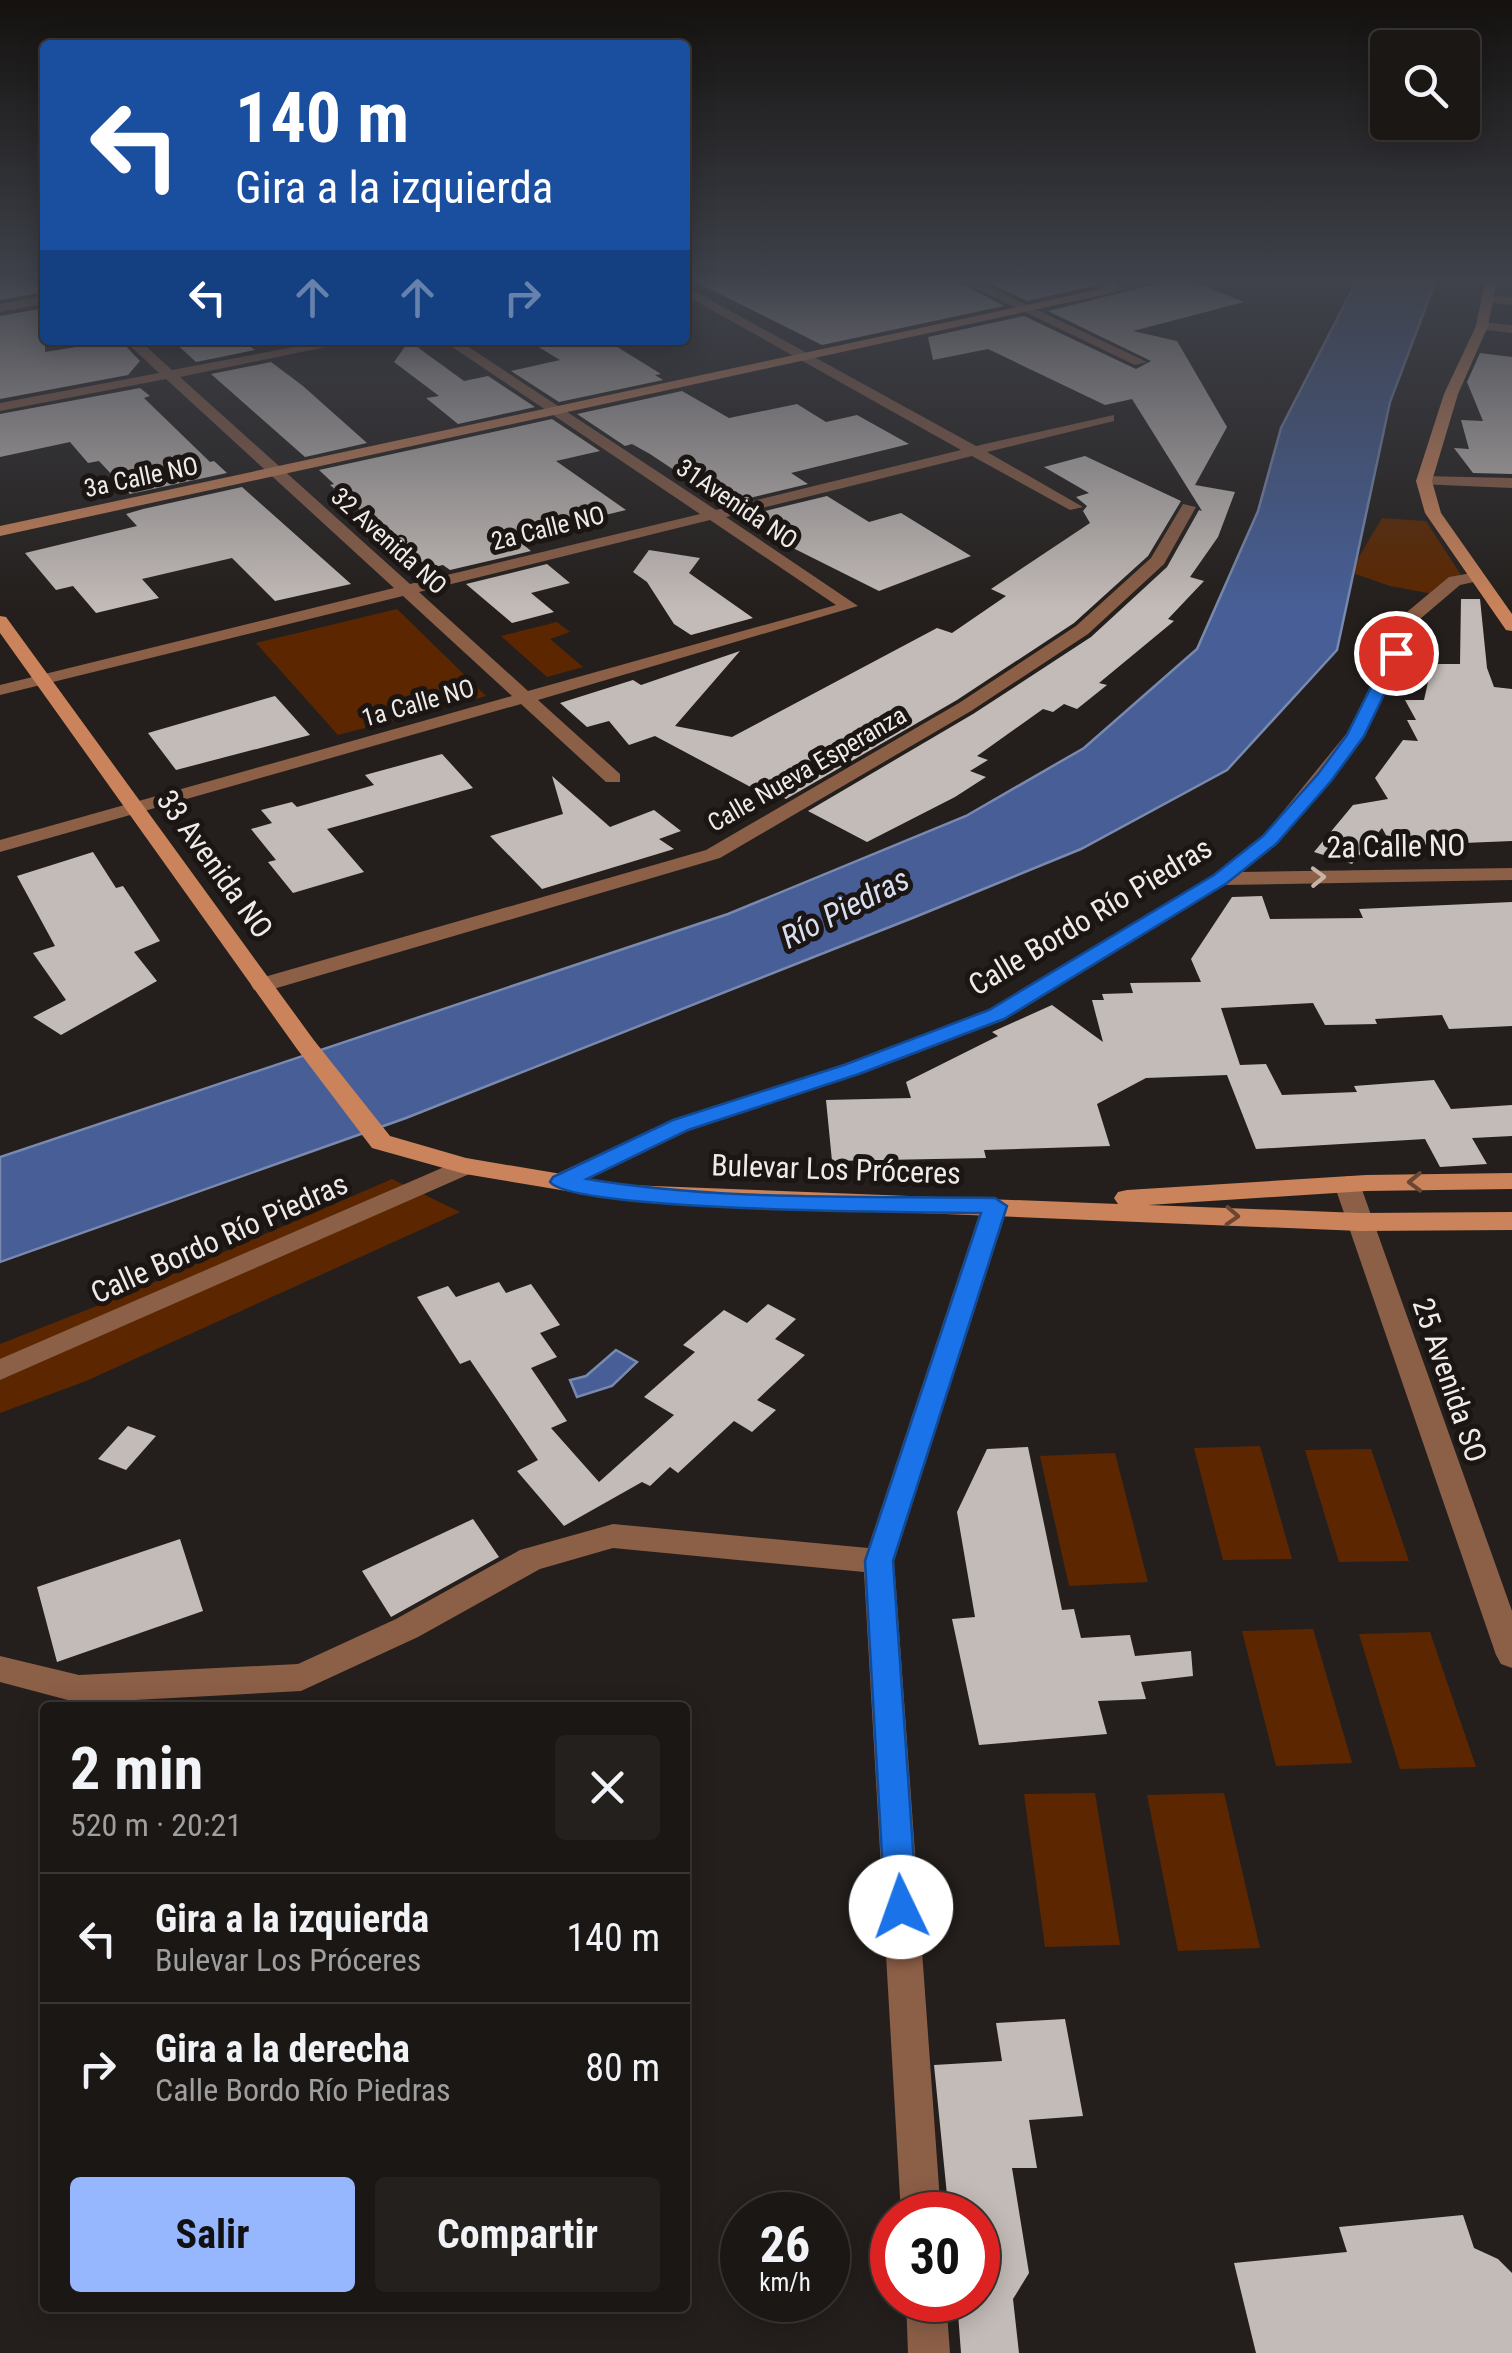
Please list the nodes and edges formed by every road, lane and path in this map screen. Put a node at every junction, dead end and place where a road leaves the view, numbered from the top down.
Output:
1 (88, 390) edge
2 (185, 390) edge
3 (524, 390) edge
4 (654, 390) edge
5 (865, 390) edge
6 (1453, 390) edge
7 (0, 407) edge
8 (556, 411) junction
9 (1110, 418) dead end
10 (974, 450) junction
11 (275, 471) junction
12 (1424, 481) junction
13 (1512, 483) edge
14 (1075, 507) dead end
15 (1188, 507) dead end
16 (712, 515) junction
17 (0, 530) edge
18 (1477, 577) junction
19 (408, 591) junction
20 (850, 606) joint
21 (0, 621) edge
22 (1512, 626) edge
23 (43, 680) junction
24 (0, 690) edge
25 (526, 698) junction
26 (614, 778) dead end
27 (136, 809) junction
28 (0, 846) edge
29 (1512, 874) edge
30 (1221, 879) junction
31 (262, 984) junction
32 (381, 1142) joint
33 (465, 1166) junction
34 (1512, 1181) edge
35 (561, 1182) junction
36 (1346, 1184) junction
37 (995, 1206) junction
38 (1512, 1221) edge
39 (1360, 1222) junction
40 (0, 1370) edge
41 (879, 1561) junction
42 (1512, 1655) edge
43 (0, 1669) edge
44 (920, 2192) edge
45 (928, 2322) edge
46 (930, 2353) edge

1 - 7 street
2 - 11 street, 32 Avenida NO
3 - 8 street, 31Avenida NO
4 - 8 street, 3a Calle NO
5 - 10 street
6 - 12 street
8 - 11 street, 3a Calle NO
8 - 16 street, 31Avenida NO
9 - 10 street, 2a Calle NO
10 - 14 street
10 - 16 street, 2a Calle NO
11 - 17 street, 3a Calle NO
11 - 19 street, 32 Avenida NO
12 - 13 street
12 - 18 street
15 - 31 street, Calle Nueva Esperanza
16 - 19 street, 2a Calle NO
16 - 20 street, 31Avenida NO
18 - 22 street
18 - 30 street, Calle Bordo Río Piedras
19 - 23 street, 2a Calle NO
19 - 25 street, 32 Avenida NO
20 - 25 street, 1a Calle NO
21 - 23 street, 33 Avenida NO
23 - 24 street, 2a Calle NO
23 - 27 street, 33 Avenida NO
25 - 26 street, 32 Avenida NO
25 - 27 street, 1a Calle NO
27 - 28 street, 1a Calle NO
27 - 31 street, 33 Avenida NO
30 -> 29 street, 2a Calle NO
30 - 35 street, Calle Bordo Río Piedras
31 - 32 street, 33 Avenida NO
32 - 33 street, Bulevar Los Próceres
33 - 35 street, Bulevar Los Próceres
33 - 40 street, Calle Bordo Río Piedras
34 -> 36 street, Bulevar Los Próceres
35 - 37 street, Bulevar Los Próceres
36 - 37 street, Bulevar Los Próceres
36 - 39 street, 25 Avenida SO
37 -> 39 street, Bulevar Los Próceres
37 - 41 street
38 - 39 street, Bulevar Los Próceres
39 - 42 street, 25 Avenida SO
41 - 43 street
41 - 44 street
45 - 46 street

